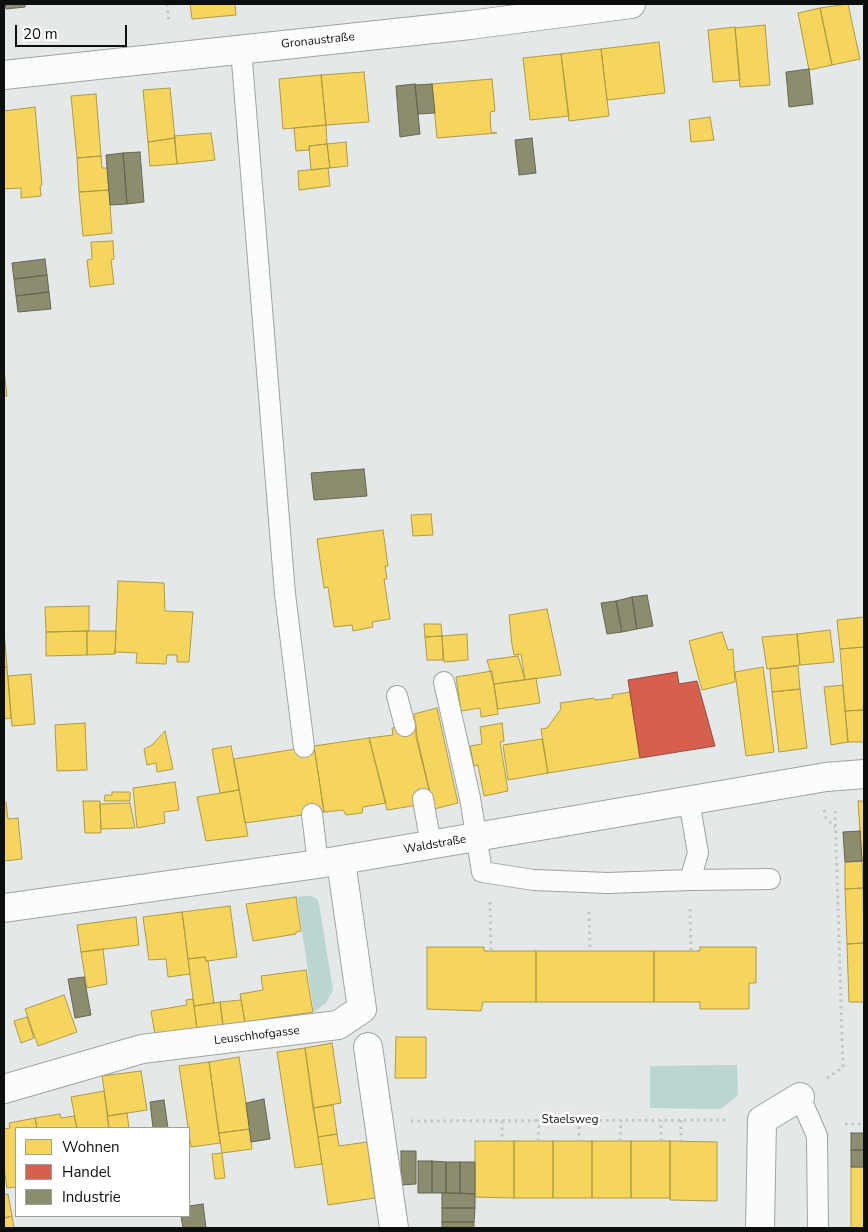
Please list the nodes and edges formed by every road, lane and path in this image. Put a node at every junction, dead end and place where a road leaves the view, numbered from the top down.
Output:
1 (631, 4) edge
2 (241, 49) junction
3 (4, 75) edge
4 (444, 682) dead end
5 (398, 696) dead end
6 (405, 726) dead end
7 (304, 747) dead end
8 (864, 774) edge
9 (423, 799) dead end
10 (689, 801) junction
11 (823, 804) dead end
12 (835, 812) dead end
13 (312, 814) dead end
14 (836, 828) junction
15 (476, 838) junction
16 (431, 845) junction
17 (329, 862) junction
18 (490, 873) junction
19 (770, 879) dead end
20 (690, 880) junction
21 (588, 882) junction
22 (4, 908) edge
23 (491, 951) dead end
24 (590, 951) dead end
25 (691, 951) dead end
26 (368, 1047) dead end
27 (843, 1067) dead end
28 (4, 1089) edge
29 (800, 1097) joint
30 (539, 1120) junction
31 (579, 1120) junction
32 (621, 1120) junction
33 (661, 1120) junction
34 (681, 1120) junction
35 (762, 1120) junction
36 (378, 1121) junction
37 (502, 1121) junction
38 (502, 1141) dead end
39 (538, 1141) dead end
40 (579, 1141) dead end
41 (620, 1141) dead end
42 (661, 1141) dead end
43 (681, 1141) dead end
44 (394, 1228) edge
45 (760, 1228) edge
46 (818, 1228) edge

1 - 2 street, Gronaustraße
2 - 3 street, Gronaustraße
2 - 7 lane
4 - 15 lane
5 - 6 lane
8 - 10 street, Waldstraße
9 - 16 lane
10 - 15 street, Waldstraße
10 - 20 lane
11 - 14 path
12 - 14 path
13 - 17 lane
14 - 27 path
15 - 16 street, Waldstraße
15 - 18 lane
16 - 17 street, Waldstraße
17 - 22 street, Waldstraße
17 - 28 street, Leuschhofgasse
18 - 21 lane
18 - 23 path
19 - 20 lane
20 - 21 lane
20 - 25 path
21 - 24 path
26 - 36 street
29 - 35 street
29 - 46 lane
30 - 31 path, Staelsweg
30 - 37 path, Staelsweg
30 - 39 path
31 - 32 path, Staelsweg
31 - 40 path
32 - 33 path, Staelsweg
32 - 41 path
33 - 34 path, Staelsweg
33 - 42 path
34 - 35 path, Staelsweg
34 - 43 path
35 - 45 street
36 - 37 path, Staelsweg
36 - 44 street
37 - 38 path

